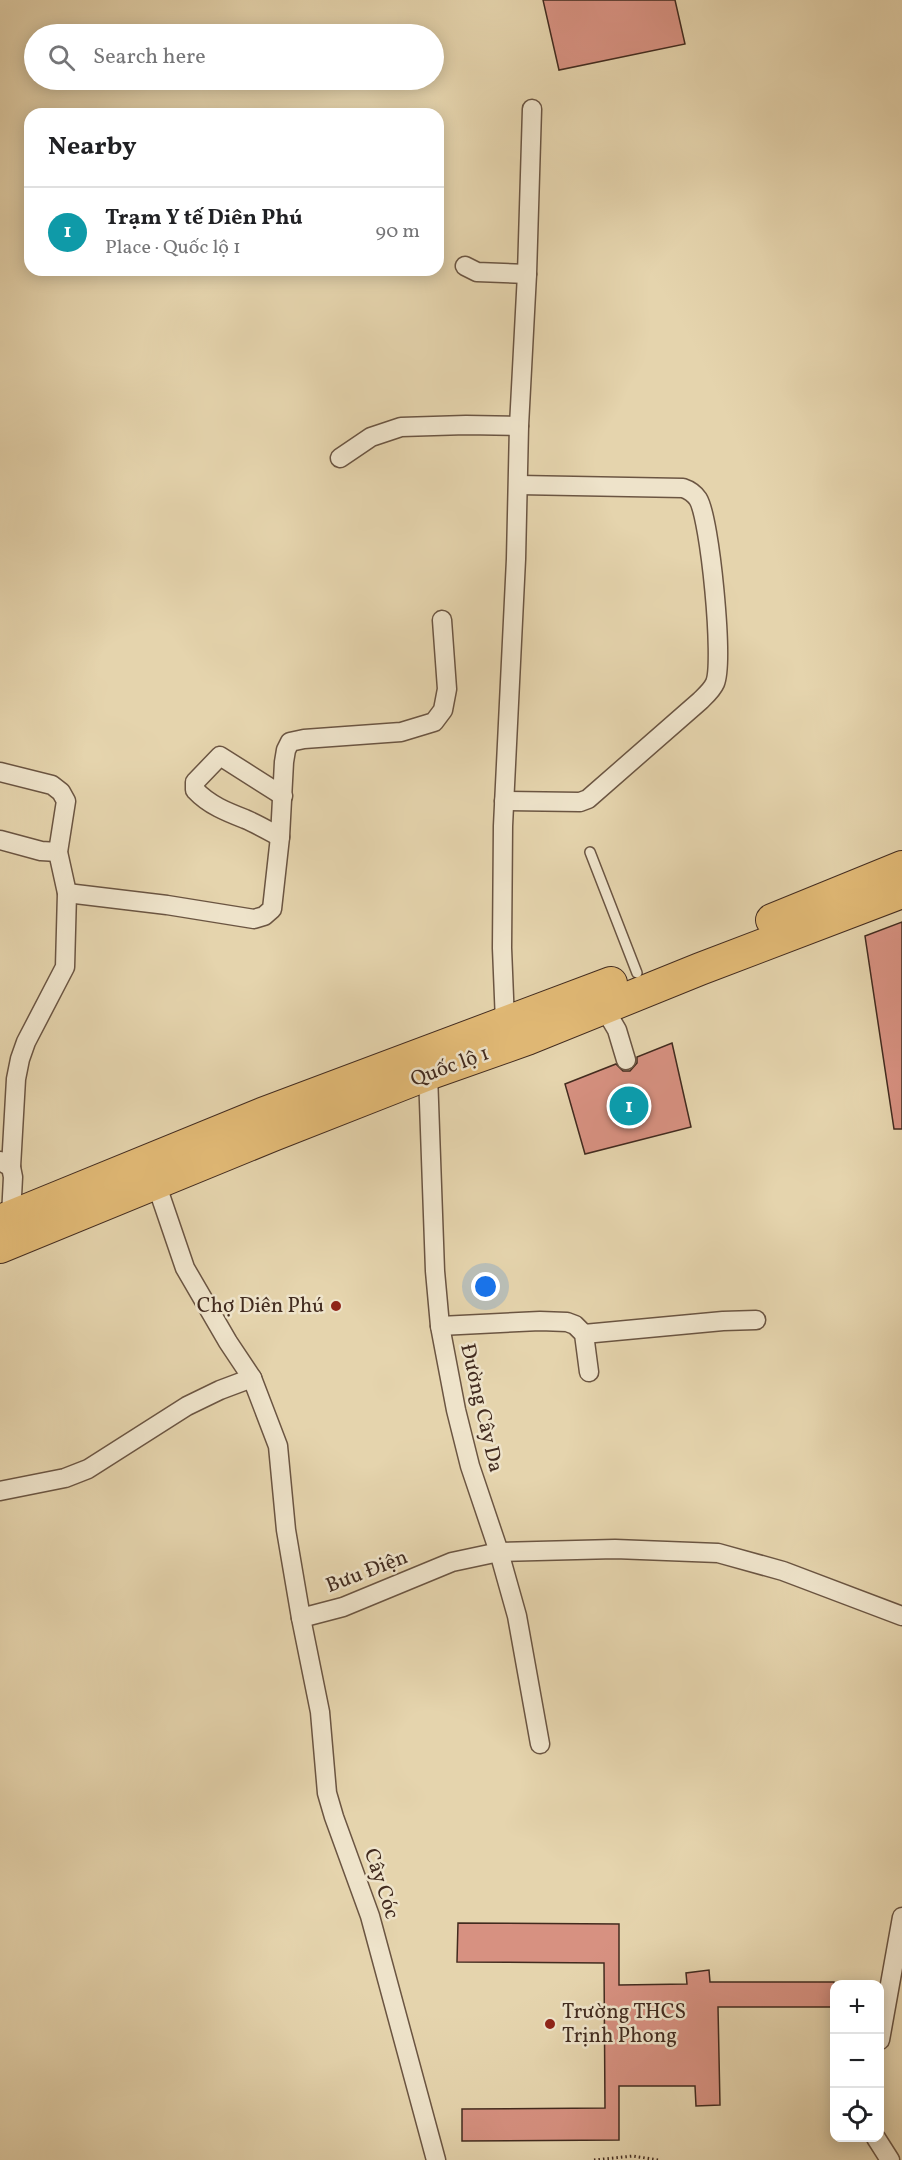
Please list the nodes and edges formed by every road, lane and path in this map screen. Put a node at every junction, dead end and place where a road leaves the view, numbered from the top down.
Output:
1 (532, 109) dead end
2 (465, 266) dead end
3 (527, 274) junction
4 (519, 426) junction
5 (340, 458) dead end
6 (519, 485) junction
7 (442, 620) dead end
8 (0, 772) edge
9 (283, 796) junction
10 (504, 801) junction
11 (280, 837) junction
12 (0, 840) edge
13 (58, 852) junction
14 (590, 852) dead end
15 (902, 867) edge
16 (902, 892) edge
17 (68, 893) junction
18 (638, 973) junction
19 (604, 1008) junction
20 (505, 1022) junction
21 (626, 1060) dead end
22 (428, 1074) junction
23 (5, 1164) edge
24 (156, 1183) junction
25 (6, 1218) edge
26 (0, 1248) edge
27 (756, 1320) dead end
28 (440, 1326) junction
29 (585, 1334) junction
30 (589, 1372) dead end
31 (252, 1378) junction
32 (0, 1491) edge
33 (499, 1552) junction
34 (902, 1616) edge
35 (301, 1618) junction
36 (540, 1744) dead end
37 (902, 1917) edge
38 (880, 2034) edge
39 (879, 2142) edge
40 (436, 2160) edge
41 (594, 2160) edge
42 (658, 2160) edge
43 (890, 2160) edge

1 - 3 street
2 - 3 street
3 - 4 street
4 - 5 street
4 - 6 street
6 - 10 street
6 - 10 street
7 - 9 street
8 - 13 street
9 - 11 street
9 - 11 street
10 - 20 street
11 - 17 street
12 - 13 street
13 - 17 street
14 - 18 lane
15 - 18 highway, Quốc lộ 1
16 - 19 highway, Quốc lộ 1
17 - 23 street
18 - 20 highway, Quốc lộ 1
19 - 21 street
19 - 22 highway, Quốc lộ 1
20 - 25 highway, Quốc lộ 1
22 - 24 highway, Quốc lộ 1
22 - 28 street, Đường Cây Da
23 - 25 street
24 - 26 highway, Quốc lộ 1
24 - 31 street, Bưu Điện
27 - 29 street
28 - 29 street
28 - 33 street, Đường Cây Da
29 - 30 street
31 - 32 street
31 - 35 street, Bưu Điện
33 - 34 street, Bưu Điện
33 - 35 street, Bưu Điện
33 - 36 street, Đường Cây Da
35 - 40 street, Cây Cóc
37 - 38 street
39 - 43 street
41 - 42 path

